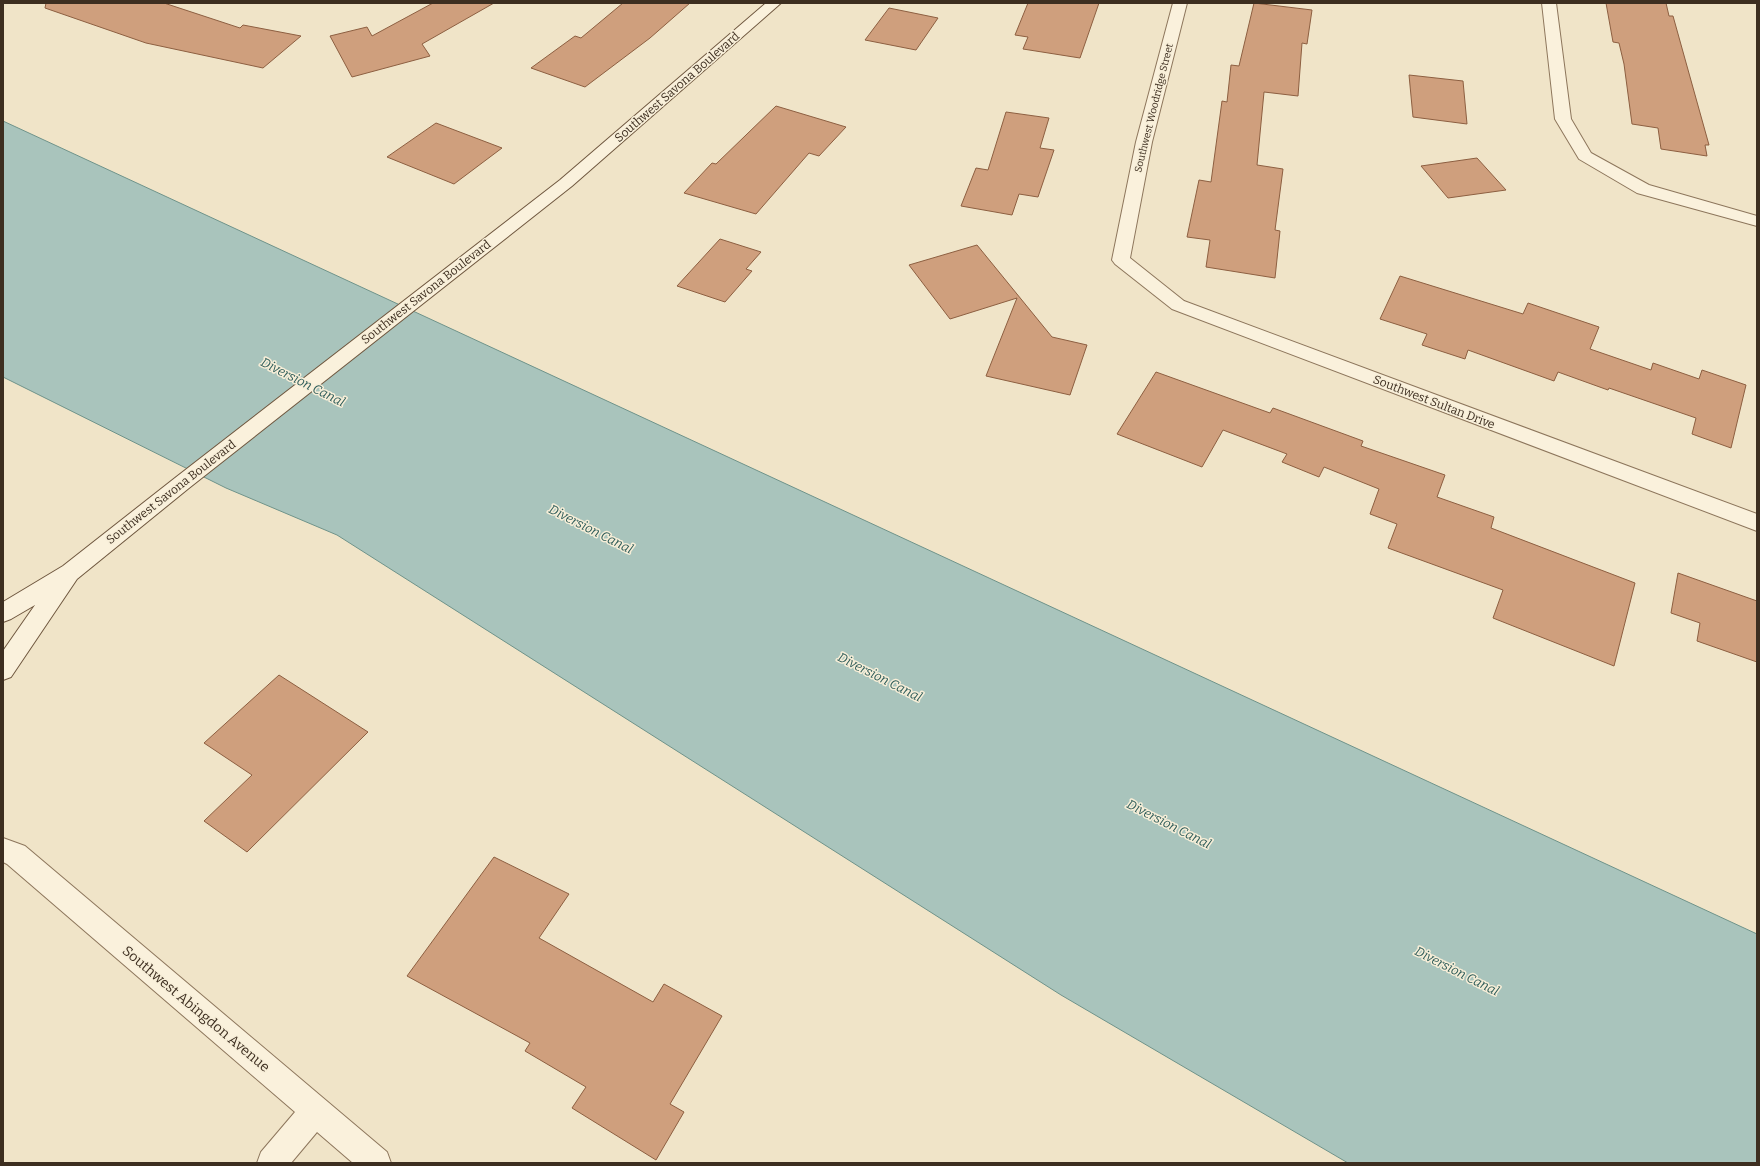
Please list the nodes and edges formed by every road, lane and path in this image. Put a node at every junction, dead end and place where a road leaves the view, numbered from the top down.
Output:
1 (774, 3) edge
2 (1180, 3) edge
3 (1549, 3) edge
4 (1757, 221) edge
5 (1121, 260) joint
6 (1757, 523) edge
7 (71, 572) junction
8 (3, 613) edge
9 (3, 670) edge
10 (7, 846) edge
11 (315, 1111) junction
12 (272, 1163) edge
13 (376, 1163) edge

1 - 7 street, Southwest Savona Boulevard
2 - 5 street, Southwest Woodridge Street
3 - 4 street
5 - 6 street, Southwest Sultan Drive
7 - 8 street, Southwest Savona Boulevard
7 - 9 street, Southwest Savona Boulevard
10 - 11 street, Southwest Abingdon Avenue
11 - 12 street
11 - 13 street, Southwest Abingdon Avenue

